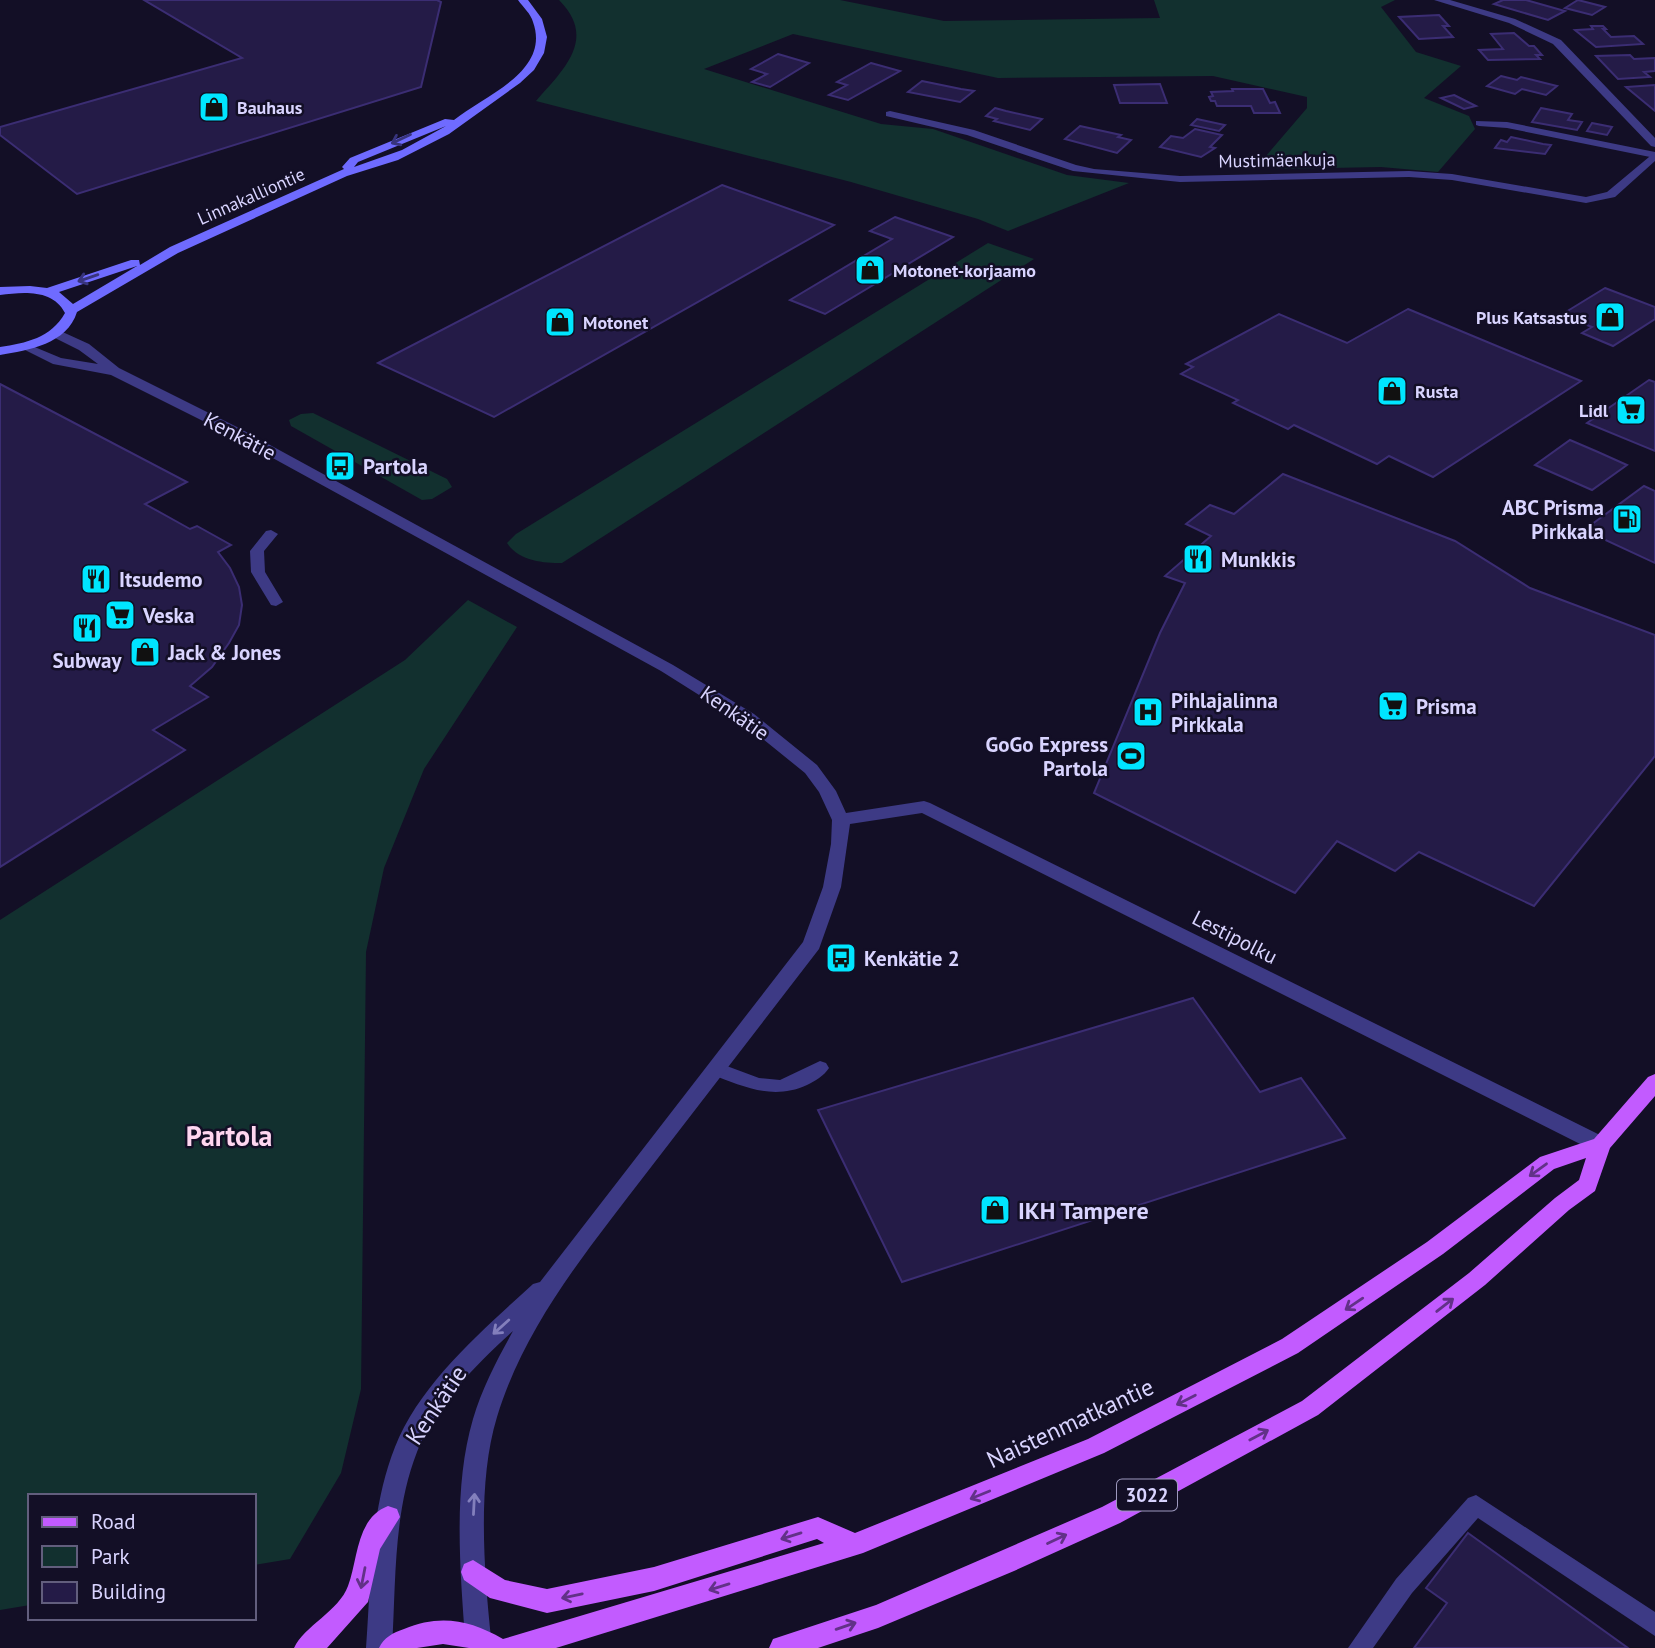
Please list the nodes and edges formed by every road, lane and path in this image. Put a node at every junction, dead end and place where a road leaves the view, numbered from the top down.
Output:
1 (523, 0) edge
2 (1439, 0) edge
3 (890, 114) dead end
4 (1479, 122) dead end
5 (1651, 133) edge
6 (1655, 144) edge
7 (1655, 155) edge
8 (174, 250) junction
9 (0, 292) edge
10 (48, 292) junction
11 (71, 310) junction
12 (56, 333) junction
13 (24, 347) junction
14 (0, 351) edge
15 (114, 371) junction
16 (271, 534) dead end
17 (276, 602) dead end
18 (841, 820) junction
19 (820, 1068) dead end
20 (716, 1069) junction
21 (1655, 1082) edge
22 (1601, 1145) junction
23 (552, 1281) junction
24 (388, 1517) junction
25 (854, 1545) junction
26 (473, 1572) junction
27 (1655, 1625) edge
28 (486, 1643) edge
29 (307, 1648) edge
30 (379, 1648) edge
31 (392, 1648) edge
32 (511, 1648) edge
33 (782, 1648) edge
34 (1359, 1648) edge

1 - 8 main road, Linnakalliontie
2 - 5 street
3 - 7 street, Mustimäenkuja
4 - 7 lane
5 - 6 street
8 -> 10 main road, Linnakalliontie
8 - 11 main road, Linnakalliontie
9 - 10 main road, Linnakalliontie
10 - 11 main road
11 - 12 main road
12 - 13 main road
12 - 15 street, Kenkätie
13 - 14 main road
13 - 15 street, Kenkätie
15 - 18 street, Kenkätie
16 - 17 lane
18 - 20 street, Kenkätie
18 - 22 street, Lestipolku
19 - 20 lane
20 - 23 street, Kenkätie
21 - 22 main road, 3022
22 -> 25 main road, Naistenmatkantie
33 -> 22 main road, 3022
23 -> 24 street, Kenkätie
26 -> 23 street, Kenkätie
24 -> 29 main road
24 - 30 street, Kenkätie
25 -> 26 main road
25 -> 32 main road, Naistenmatkantie
26 - 28 street, Kenkätie
27 - 34 lane
28 - 31 main road

